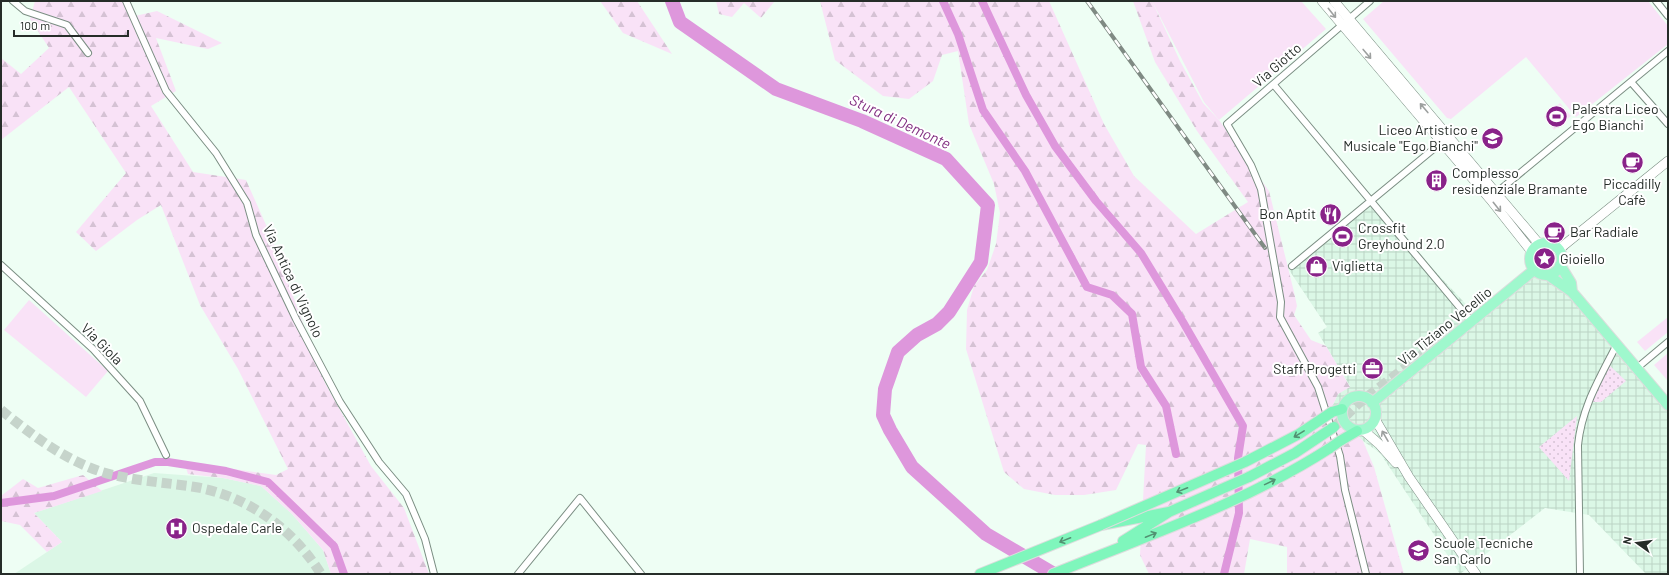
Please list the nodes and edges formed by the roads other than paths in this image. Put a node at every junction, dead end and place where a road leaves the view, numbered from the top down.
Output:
1 (13, 1) edge
2 (126, 1) edge
3 (1322, 1) edge
4 (1334, 1) edge
5 (1370, 1) edge
6 (1656, 1) edge
7 (1668, 16) edge
8 (1345, 22) junction
9 (1668, 51) edge
10 (88, 52) dead end
11 (1631, 82) junction
12 (1274, 85) junction
13 (1668, 124) edge
14 (1442, 142) junction
15 (1668, 161) edge
16 (1496, 193) junction
17 (1370, 201) junction
18 (1540, 245) junction
19 (1558, 250) junction
20 (1532, 252) junction
21 (1, 265) edge
22 (1560, 265) junction
23 (1292, 266) dead end
24 (1534, 270) junction
25 (1548, 275) junction
26 (1572, 292) junction
27 (1472, 322) junction
28 (1668, 342) edge
29 (1617, 344) junction
30 (1637, 368) junction
31 (1372, 403) junction
32 (1668, 405) edge
33 (1337, 411) junction
34 (1375, 419) junction
35 (1334, 427) tunnel mouth
36 (1360, 431) junction
37 (166, 455) dead end
38 (1409, 477) junction
39 (1169, 512) junction
40 (1101, 525) junction
41 (1102, 554) junction
42 (434, 574) edge
43 (518, 574) edge
44 (641, 574) edge
45 (980, 574) edge
46 (1053, 574) edge
47 (1366, 574) edge
48 (1476, 574) edge
49 (1580, 574) edge

1 - 10 street
2 - 42 street, Via Antica di Vignolo
3 -> 8 main road
4 - 8 main road
5 - 8 street, Via Giotto
6 - 7 street
8 - 12 street, Via Giotto
8 -> 14 main road
16 -> 8 main road
9 - 11 street
11 - 13 street
11 - 16 street
12 - 17 street
12 - 47 street, Via Giotto
14 - 17 street
14 -> 20 main road
15 - 19 main road
16 - 18 main road
17 - 23 street
17 - 27 street
18 - 19 main road
18 - 20 main road
19 - 22 main road
20 - 24 main road
21 - 37 street, Via Giola
22 - 25 main road
22 - 26 main road
24 - 25 main road
24 - 27 main road, Via Tiziano Vecellio
25 - 26 main road
26 - 29 main road
27 - 31 main road, Via Tiziano Vecellio
28 - 30 street
29 - 30 main road
29 - 49 street
30 - 32 main road
31 - 33 main road
31 - 34 main road
33 - 36 main road
33 -> 40 highway, bridge
34 - 36 main road
38 -> 34 main road
35 - 39 highway, bridge
36 - 38 main road
41 -> 36 highway, bridge
38 - 48 main road
39 - 40 highway, bridge
39 - 41 highway
40 -> 45 highway
41 - 46 highway
43 - 44 street

